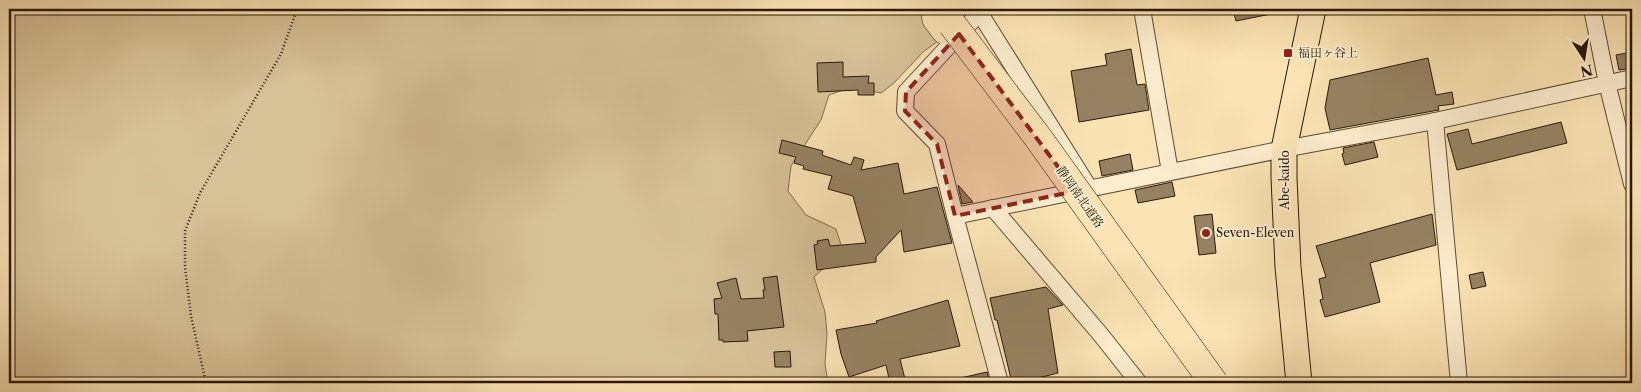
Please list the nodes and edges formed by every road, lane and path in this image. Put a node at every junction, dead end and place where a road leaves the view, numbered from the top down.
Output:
1 (296, 9) edge
2 (1142, 9) edge
3 (1312, 9) edge
4 (1592, 9) edge
5 (981, 10) edge
6 (1632, 78) edge
7 (1607, 84) junction
8 (1435, 121) junction
9 (1284, 149) junction
10 (1170, 172) junction
11 (1632, 184) edge
12 (1089, 188) junction
13 (994, 208) junction
14 (955, 216) junction
15 (206, 383) edge
16 (1000, 383) edge
17 (1138, 383) edge
18 (1203, 383) edge
19 (1214, 383) edge
20 (1220, 383) edge
21 (1299, 383) edge
22 (1459, 383) edge

1 - 15 path
2 - 10 street
3 - 9 main road, Abe-kaido
4 - 7 street
5 - 12 street
5 - 14 street
6 - 7 street
7 - 8 street
7 - 11 street
8 - 9 street
8 - 22 street
9 - 10 street
9 - 21 main road, Abe-kaido
10 - 12 street
12 - 13 street
12 - 20 street
13 - 14 street
13 - 17 street
14 - 16 street
18 - 19 highway, 静岡南北道路, bridge

